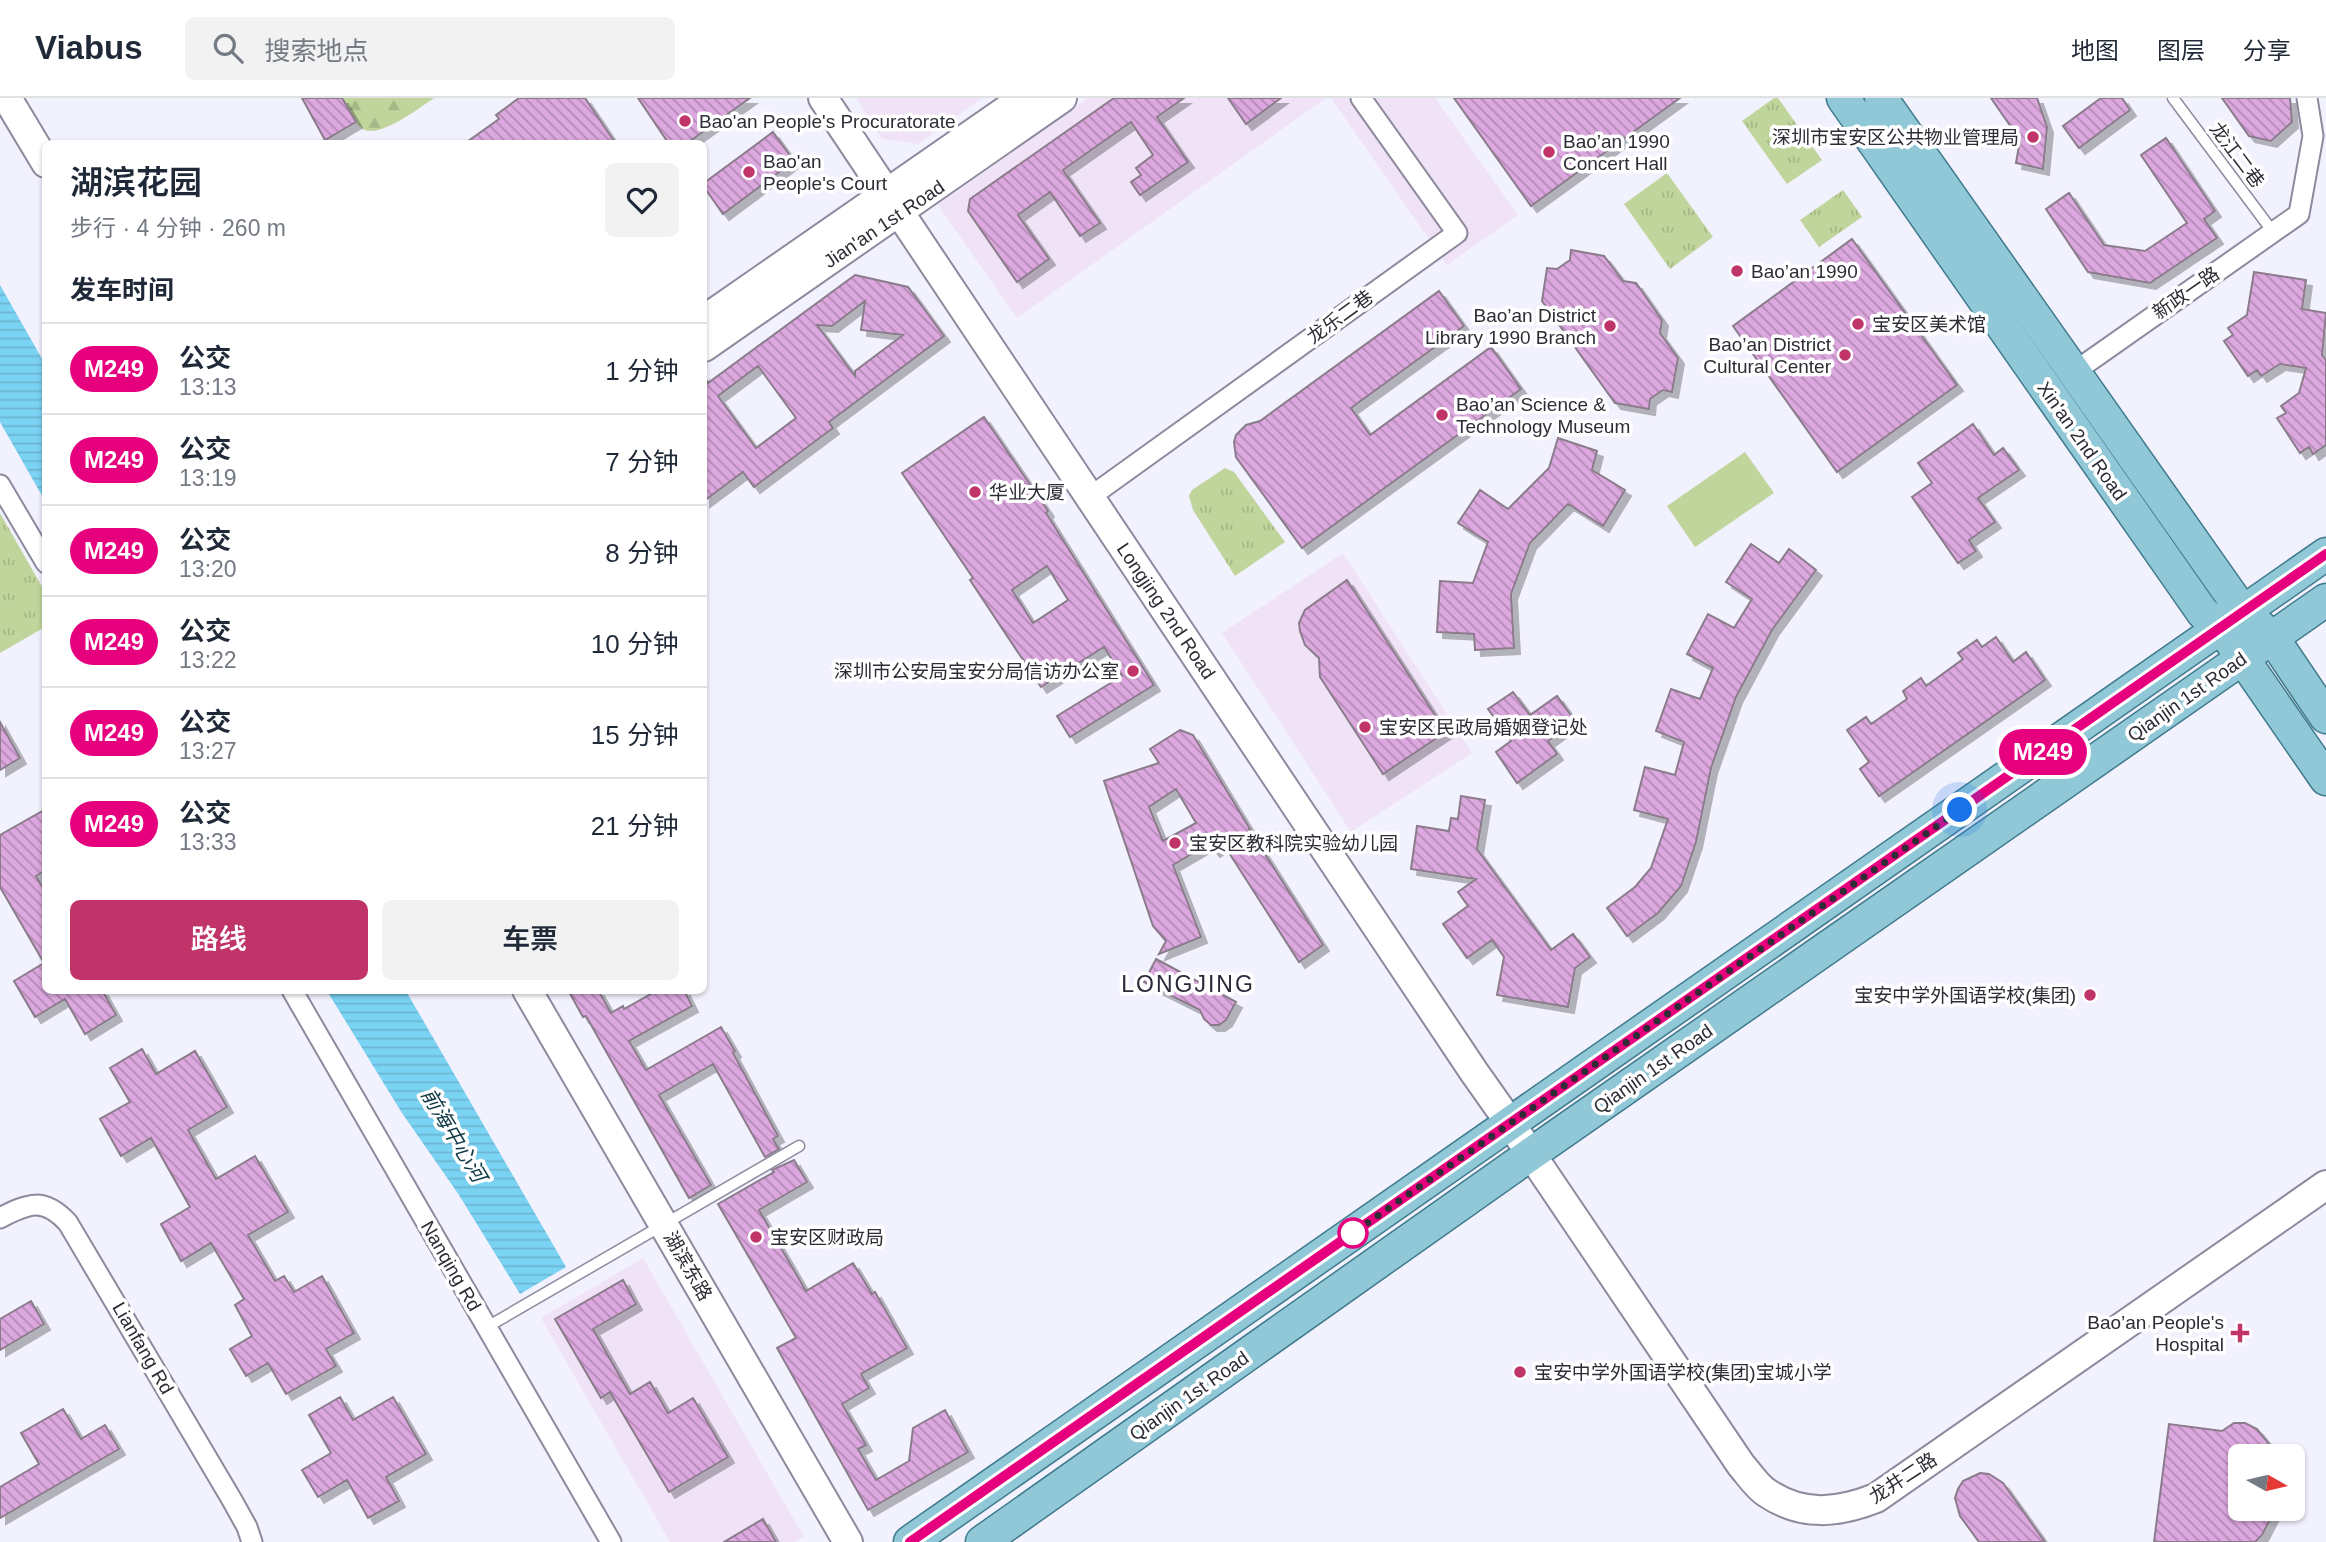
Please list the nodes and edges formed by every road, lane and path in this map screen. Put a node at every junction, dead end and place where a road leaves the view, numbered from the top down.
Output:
1 (8, 98) edge
2 (823, 98) edge
3 (1024, 98) edge
4 (1062, 98) edge
5 (1361, 98) edge
6 (1843, 98) edge
7 (1881, 98) edge
8 (2173, 98) edge
9 (2306, 98) edge
10 (42, 156) edge
11 (894, 203) junction
12 (2273, 232) junction
13 (707, 318) edge
14 (707, 345) edge
15 (2074, 372) junction
16 (0, 485) edge
17 (1090, 497) junction
18 (2326, 554) edge
19 (42, 557) edge
20 (2326, 600) edge
21 (2232, 620) junction
22 (2272, 637) junction
23 (2242, 658) junction
24 (2326, 717) edge
25 (2326, 779) edge
26 (294, 994) edge
27 (529, 994) edge
28 (1510, 1123) junction
29 (799, 1146) dead end
30 (1531, 1154) junction
31 (2326, 1185) edge
32 (0, 1218) edge
33 (664, 1225) junction
34 (486, 1327) junction
35 (252, 1542) edge
36 (611, 1542) edge
37 (848, 1542) edge
38 (910, 1542) edge
39 (982, 1542) edge

1 - 10 street
2 - 11 street, Longjing 2nd Road
3 - 11 street, Jian'an 1st Road
4 - 11 street, Jian'an 1st Road
5 - 17 street, 龙乐二巷
6 - 21 main road, Xin'an 2nd Road
7 - 15 main road, Xin'an 2nd Road
8 - 12 lane, 龙江二巷
9 - 12 street, 新政一路
11 - 13 street, Jian'an 1st Road
11 - 14 street, Jian'an 1st Road
11 - 17 street, Longjing 2nd Road
12 - 15 street, 新政一路
15 - 21 main road, Xin'an 2nd Road
16 - 19 street
17 - 28 street, Longjing 2nd Road
18 - 21 main road, Qianjin 1st Road
20 - 22 main road, Qianjin 1st Road
21 - 22 main road, Xin'an 2nd Road
21 - 23 main road, Xin'an 2nd Road
21 - 28 main road, Qianjin 1st Road
22 - 23 main road, Qianjin 1st Road
22 - 24 main road, Xin'an 2nd Road
23 - 25 main road, Xin'an 2nd Road
23 - 30 main road, Qianjin 1st Road
26 - 34 street, Nanqing Rd
27 - 33 street, 湖滨东路
28 - 30 street, 龙井二路
28 - 38 main road, Qianjin 1st Road
29 - 33 lane
30 - 31 street, 龙井二路
30 - 39 main road, Qianjin 1st Road
32 - 35 street, Lianfang Rd
33 - 34 lane
33 - 37 street, 湖滨东路
34 - 36 street, Nanqing Rd

